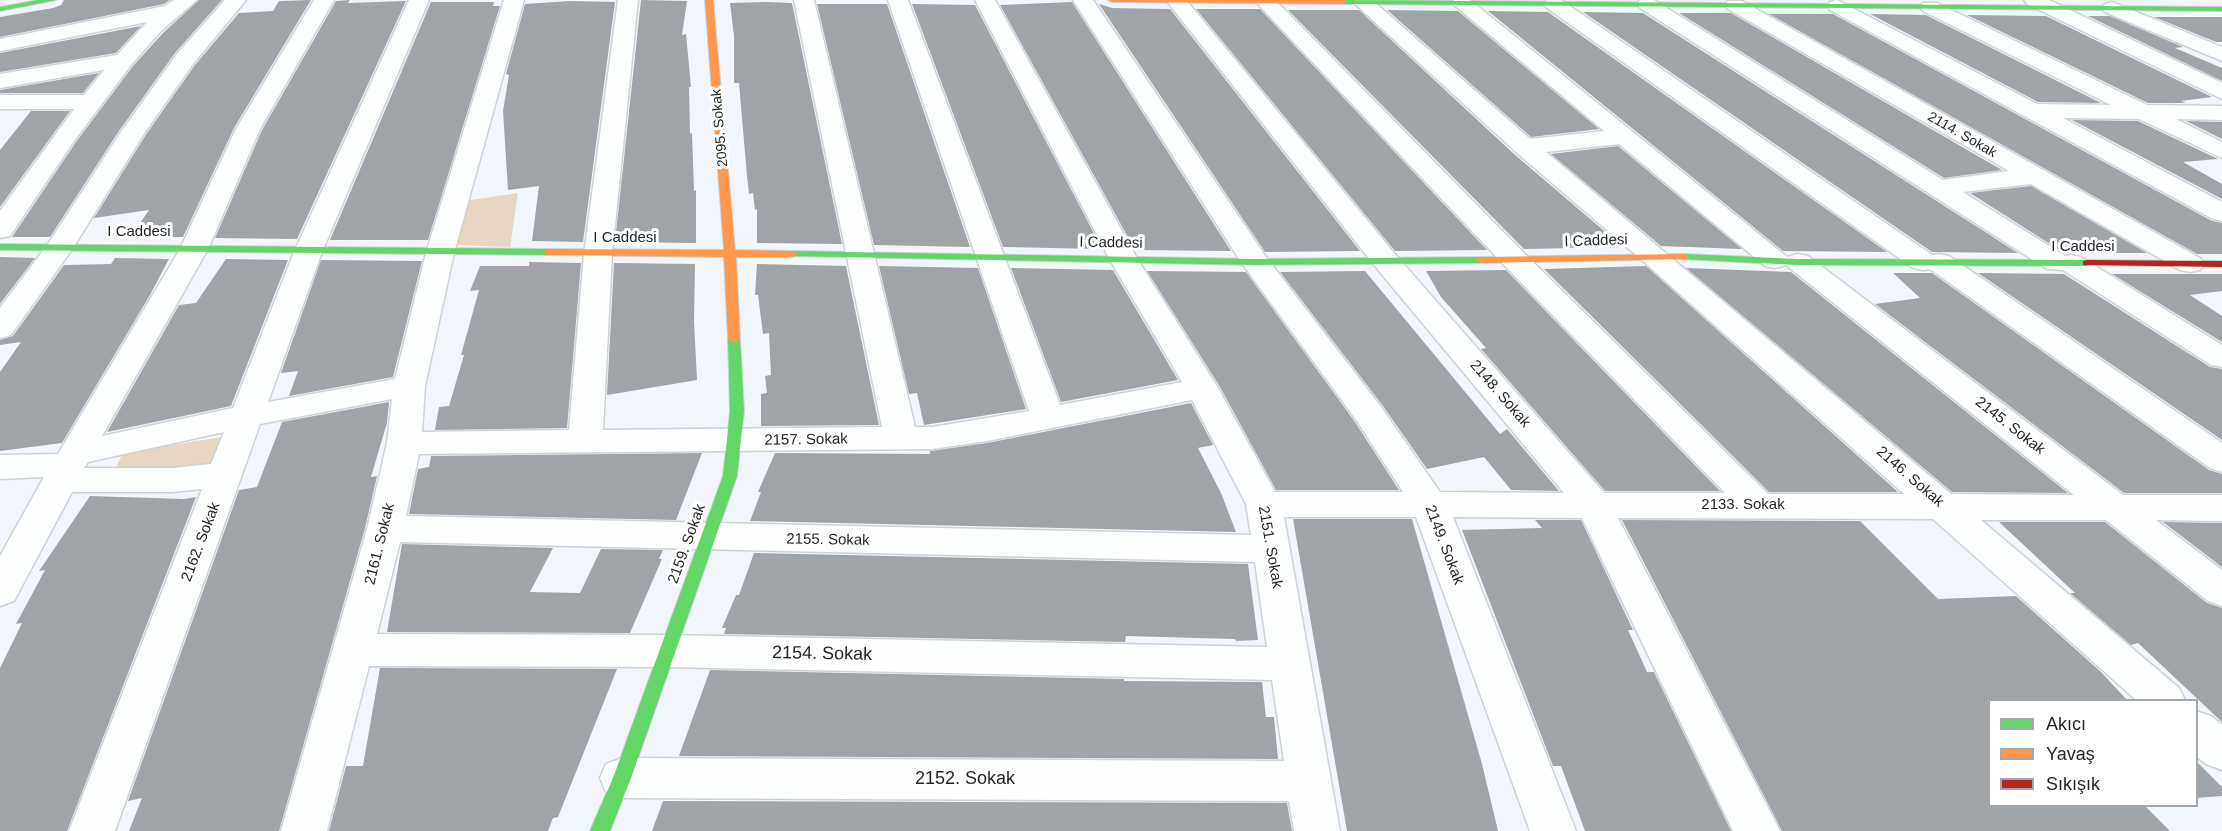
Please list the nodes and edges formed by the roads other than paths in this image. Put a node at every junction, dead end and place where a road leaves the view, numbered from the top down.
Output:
1 (52, 0) edge
2 (217, 0) edge
3 (236, 0) edge
4 (324, 0) edge
5 (419, 0) edge
6 (514, 0) edge
7 (628, 0) edge
8 (709, 0) edge
9 (804, 0) edge
10 (898, 0) edge
11 (985, 0) edge
12 (1083, 0) edge
13 (1113, 0) edge
14 (1176, 0) edge
15 (1250, 1) edge
16 (1436, 1) edge
17 (1363, 2) junction
18 (1527, 2) edge
19 (1462, 3) junction
20 (1688, 3) edge
21 (1900, 3) edge
22 (1554, 4) junction
23 (1647, 4) junction
24 (2042, 4) edge
25 (2173, 4) edge
26 (1735, 5) junction
27 (178, 6) edge
28 (1837, 6) junction
29 (1930, 7) junction
30 (2112, 8) junction
31 (0, 9) edge
32 (2218, 10) edge
33 (0, 45) edge
34 (2222, 55) edge
35 (124, 60) junction
36 (0, 81) edge
37 (2222, 92) edge
38 (0, 102) edge
39 (90, 102) junction
40 (2031, 111) junction
41 (2143, 112) junction
42 (2222, 113) edge
43 (1625, 136) junction
44 (1525, 147) junction
45 (2222, 151) edge
46 (2034, 176) junction
47 (1937, 188) junction
48 (2222, 213) edge
49 (0, 230) edge
50 (0, 247) edge
51 (60, 248) junction
52 (194, 249) junction
53 (308, 252) junction
54 (440, 253) junction
55 (597, 255) junction
56 (730, 255) junction
57 (860, 256) junction
58 (990, 256) junction
59 (1654, 256) junction
60 (1384, 259) junction
61 (1124, 260) junction
62 (1515, 260) junction
63 (1786, 261) junction
64 (1255, 262) junction
65 (1931, 262) junction
66 (2064, 263) junction
67 (2210, 266) edge
68 (0, 330) edge
69 (2222, 358) edge
70 (409, 386) junction
71 (1202, 388) junction
72 (249, 416) junction
73 (1048, 418) junction
74 (901, 438) junction
75 (585, 441) junction
76 (734, 441) junction
77 (404, 443) junction
78 (2222, 460) edge
79 (68, 466) junction
80 (0, 467) edge
81 (226, 475) junction
82 (1429, 503) junction
83 (1264, 504) junction
84 (1593, 504) junction
85 (1758, 505) junction
86 (1943, 506) junction
87 (2114, 507) junction
88 (2222, 508) edge
89 (385, 529) junction
90 (707, 537) junction
91 (1272, 549) junction
92 (0, 591) edge
93 (2222, 591) edge
94 (353, 650) junction
95 (667, 651) junction
96 (1290, 664) junction
97 (2163, 699) edge
98 (2198, 731) edge
99 (2222, 751) edge
100 (622, 778) junction
101 (1309, 781) junction
102 (92, 831) edge
103 (304, 831) edge
104 (600, 831) edge
105 (1317, 831) edge
106 (1553, 831) edge
107 (1757, 831) edge

1 - 31 street
2 - 27 street
3 - 51 street
4 - 52 street
5 - 53 street, 2162. Sokak
6 - 54 street, 2161. Sokak
7 - 55 street
8 - 56 street, 2095. Sokak
9 - 57 street
10 - 58 street
11 - 61 street, 2151. Sokak
12 - 64 street, 2149. Sokak
13 - 14 street
14 - 15 street
14 - 60 street, 2148. Sokak
15 - 17 street
15 - 62 street
16 - 17 street
16 - 19 street
17 - 44 street, 2146. Sokak
18 - 19 street
18 - 22 street
19 - 43 street, 2145. Sokak
20 - 23 street
20 - 26 street
21 - 28 street
21 - 29 street
22 - 23 street
22 - 65 street
23 - 47 street
24 - 29 street
24 - 30 street
24 - 37 street
25 - 30 street
25 - 32 street
26 - 28 street
26 - 46 street, 2114. Sokak
27 - 33 street
27 - 35 street
28 - 40 street
29 - 41 street
30 - 34 street
35 - 36 street
35 - 39 street
38 - 39 street
39 - 49 street
40 - 41 street
40 - 48 street
41 - 42 street
41 - 45 street
43 - 44 street
43 - 63 street, 2145. Sokak
44 - 59 street, 2146. Sokak
46 - 47 street
46 - 67 street, 2114. Sokak
47 - 66 street
50 - 51 street, I Caddesi
51 - 52 street, I Caddesi
51 - 68 street
52 - 53 street, I Caddesi
52 - 79 street
53 - 54 street, I Caddesi
53 - 72 street, 2162. Sokak
54 - 55 street, I Caddesi
54 - 70 street, 2161. Sokak
55 - 56 street, I Caddesi
55 - 75 street
56 - 57 street, I Caddesi
56 - 76 street, 2159. Sokak
57 - 58 street, I Caddesi
57 - 74 street
58 - 61 street, I Caddesi
58 - 73 street
59 - 62 street, I Caddesi
59 - 63 street, I Caddesi
59 - 86 street, 2146. Sokak
60 - 62 street, I Caddesi
60 - 64 street, I Caddesi
60 - 84 street, 2148. Sokak
61 - 64 street, I Caddesi
61 - 71 street, 2151. Sokak
62 - 85 street
63 - 65 street, I Caddesi
63 - 87 street, 2145. Sokak
64 - 82 street, 2149. Sokak
65 - 66 street, I Caddesi
65 - 78 street
66 - 67 street, I Caddesi
66 - 69 street
70 - 72 street
70 - 77 street, 2161. Sokak
71 - 73 street, 2157. Sokak
71 - 83 street, 2151. Sokak
72 - 79 street
72 - 81 street, 2162. Sokak
73 - 74 street, 2157. Sokak
74 - 76 street, 2157. Sokak
75 - 76 street, 2157. Sokak
75 - 77 street, 2157. Sokak
76 - 90 street, 2159. Sokak
77 - 89 street, 2161. Sokak
79 - 80 street
79 - 81 street
79 - 92 street
81 - 102 street, 2162. Sokak
82 - 83 street, 2133. Sokak
82 - 84 street, 2133. Sokak
82 - 106 street, 2149. Sokak
83 - 91 street, 2151. Sokak
84 - 85 street, 2133. Sokak
84 - 107 street, 2148. Sokak
85 - 86 street, 2133. Sokak
86 - 87 street, 2133. Sokak
86 - 97 street, 2146. Sokak
87 - 88 street, 2133. Sokak
87 - 93 street, 2145. Sokak
89 - 90 street, 2155. Sokak
89 - 94 street, 2161. Sokak
90 - 91 street, 2155. Sokak
90 - 95 street, 2159. Sokak
91 - 96 street, 2151. Sokak
94 - 95 street, 2154. Sokak
94 - 103 street, 2161. Sokak
95 - 96 street, 2154. Sokak
95 - 100 street, 2159. Sokak
96 - 101 street, 2151. Sokak
98 - 99 street
100 - 101 street, 2152. Sokak
100 - 104 street, 2159. Sokak
101 - 105 street, 2151. Sokak

